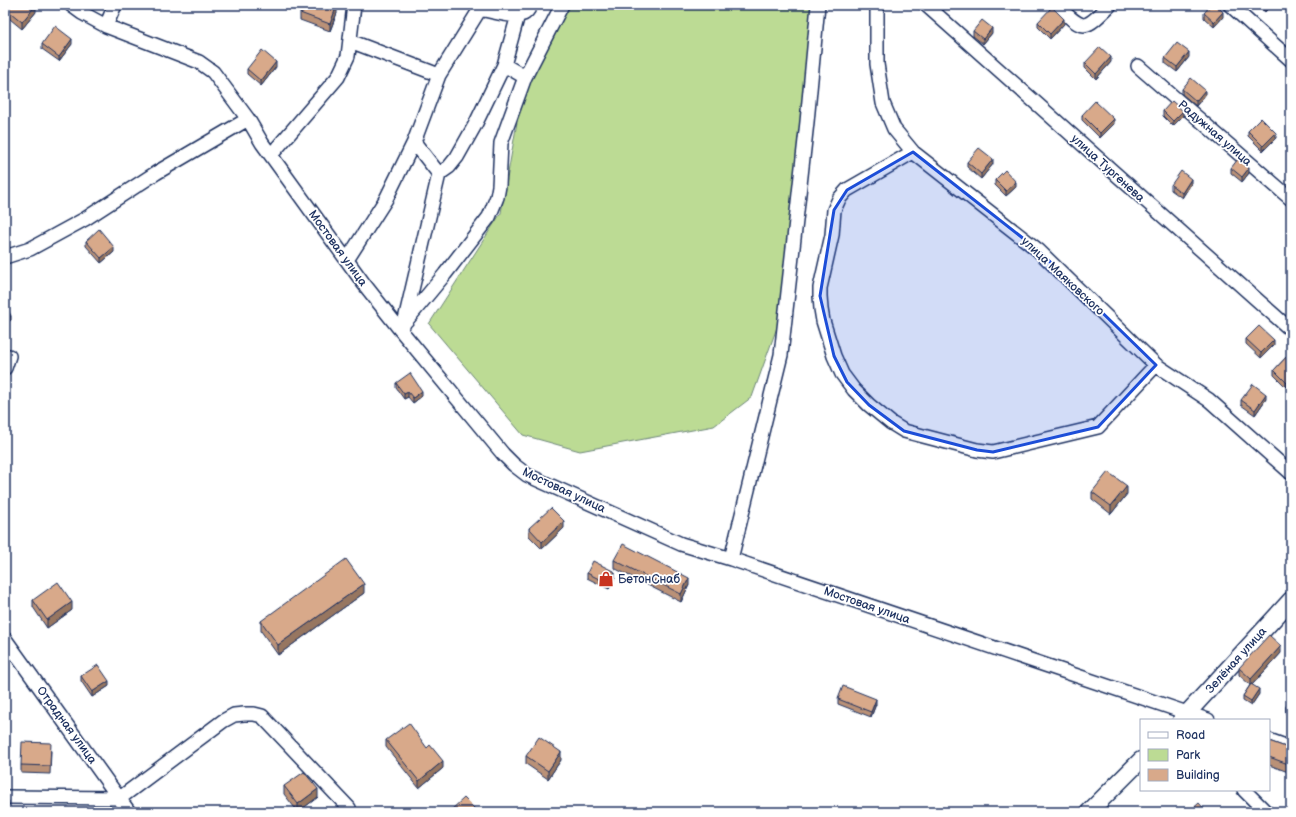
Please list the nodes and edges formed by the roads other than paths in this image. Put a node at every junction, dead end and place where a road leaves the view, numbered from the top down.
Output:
1 (71, 5) edge
2 (116, 5) edge
3 (354, 5) edge
4 (531, 5) edge
5 (562, 5) edge
6 (818, 5) edge
7 (877, 5) edge
8 (926, 5) edge
9 (1056, 5) edge
10 (1110, 5) edge
11 (1230, 5) edge
12 (481, 7) edge
13 (518, 15) junction
14 (106, 26) junction
15 (350, 42) junction
16 (1291, 60) edge
17 (504, 65) junction
18 (1138, 66) dead end
19 (439, 75) junction
20 (525, 77) junction
21 (248, 119) junction
22 (414, 142) junction
23 (913, 152) junction
24 (271, 155) junction
25 (439, 174) junction
26 (1291, 199) edge
27 (5, 257) edge
28 (347, 260) junction
29 (401, 326) junction
30 (1291, 330) edge
31 (1156, 365) junction
32 (1291, 473) edge
33 (730, 559) junction
34 (1291, 600) edge
35 (5, 639) edge
36 (1195, 718) edge
37 (1270, 740) edge
38 (1291, 748) edge
39 (1140, 761) edge
40 (1245, 791) edge
41 (5, 796) edge
42 (120, 798) junction
43 (349, 808) dead end
44 (129, 812) edge
45 (1090, 812) edge
46 (1266, 812) edge

1 - 14 street, Мостовая улица
2 - 14 street
3 - 15 street
4 - 13 street
5 - 20 street
6 - 33 street
7 - 23 street, улица Маяковского
8 - 30 street, улица Тургенева
9 - 10 street
11 - 16 street
12 - 13 street
12 - 19 street
13 - 17 street
14 - 21 street, Мостовая улица
15 - 19 street
15 - 24 street
17 - 20 street
17 - 25 street
18 - 26 street, Радужная улица
19 - 22 street
20 - 29 street
21 - 24 street, Мостовая улица
21 - 27 street
22 - 25 street
22 - 28 street
23 - 31 street, улица Маяковского
23 - 31 street
24 - 28 street, Мостовая улица
25 - 29 street
28 - 29 street, Мостовая улица
29 - 33 street, Мостовая улица
31 - 32 street, улица Маяковского
33 - 36 street, Мостовая улица
34 - 36 main road, Зелёная улица
35 - 42 street, Отрадная улица
37 - 38 street
39 - 45 main road
40 - 46 street
41 - 42 street
42 - 43 street
42 - 44 street, Отрадная улица

